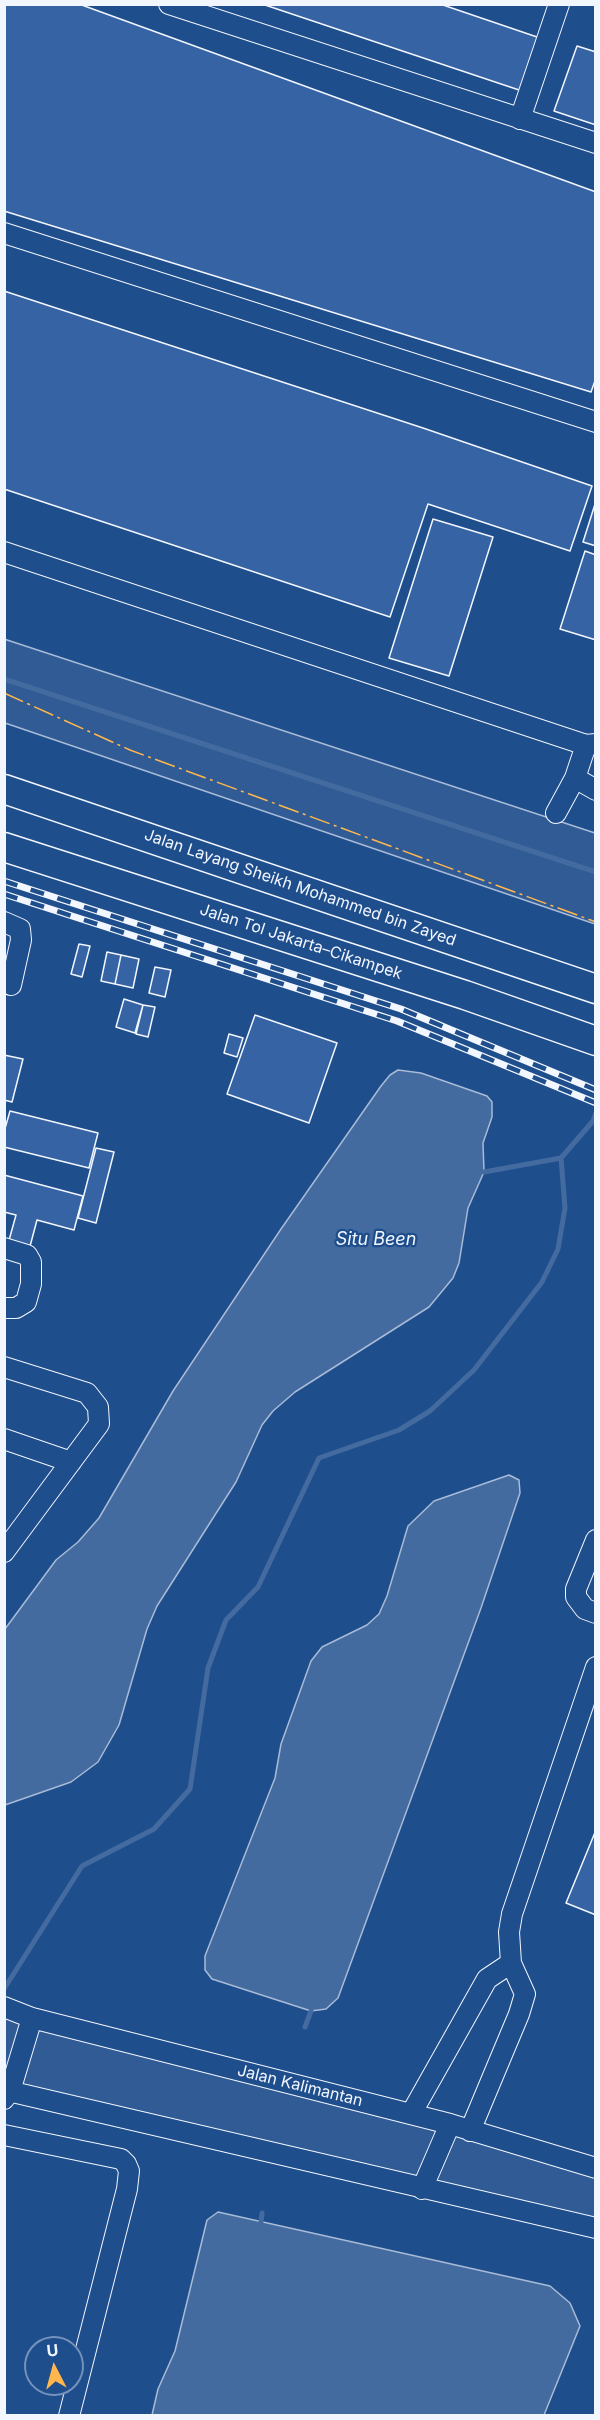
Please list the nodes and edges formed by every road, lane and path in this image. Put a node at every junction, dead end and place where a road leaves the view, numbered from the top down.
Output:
1 (170, 4) edge
2 (559, 4) edge
3 (520, 119) junction
4 (596, 143) edge
5 (4, 233) edge
6 (596, 422) edge
7 (4, 552) edge
8 (591, 744) edge
9 (4, 777) edge
10 (575, 778) junction
11 (4, 789) edge
12 (596, 790) edge
13 (4, 808) edge
14 (556, 813) dead end
15 (4, 847) edge
16 (4, 922) edge
17 (593, 978) edge
18 (11, 985) dead end
19 (596, 1005) edge
20 (596, 1041) edge
21 (4, 1248) edge
22 (4, 1308) edge
23 (4, 1367) edge
24 (4, 1439) edge
25 (71, 1462) junction
26 (596, 1540) edge
27 (4, 1552) edge
28 (596, 1613) edge
29 (596, 1667) edge
30 (511, 1962) junction
31 (5, 2008) edge
32 (32, 2018) junction
33 (6, 2094) edge
34 (411, 2114) junction
35 (450, 2124) junction
36 (470, 2131) junction
37 (4, 2135) edge
38 (596, 2168) edge
39 (422, 2189) junction
40 (596, 2228) edge
41 (69, 2415) edge

1 - 3 street
2 - 3 street
3 - 4 street
5 - 6 street
7 - 8 street
8 - 10 street
9 - 17 highway
10 - 12 street
10 - 14 street
11 - 17 highway, Jalan Layang Sheikh Mohammed bin Zayed
13 - 19 highway, Jalan Layang Sheikh Mohammed bin Zayed
15 - 20 highway, Jalan Tol Jakarta–Cikampek
16 - 18 street
21 - 22 street
23 - 25 street
24 - 25 street
25 - 27 street
26 - 28 street
29 - 30 street
30 - 34 street
30 - 36 street
31 - 32 street, Jalan Kalimantan
32 - 33 street
32 - 34 street, Jalan Kalimantan
33 - 39 street
34 - 35 street, Jalan Kalimantan
35 - 36 street, Jalan Kalimantan
35 - 39 street
36 - 38 street, Jalan Kalimantan
37 - 41 street
39 - 40 street

